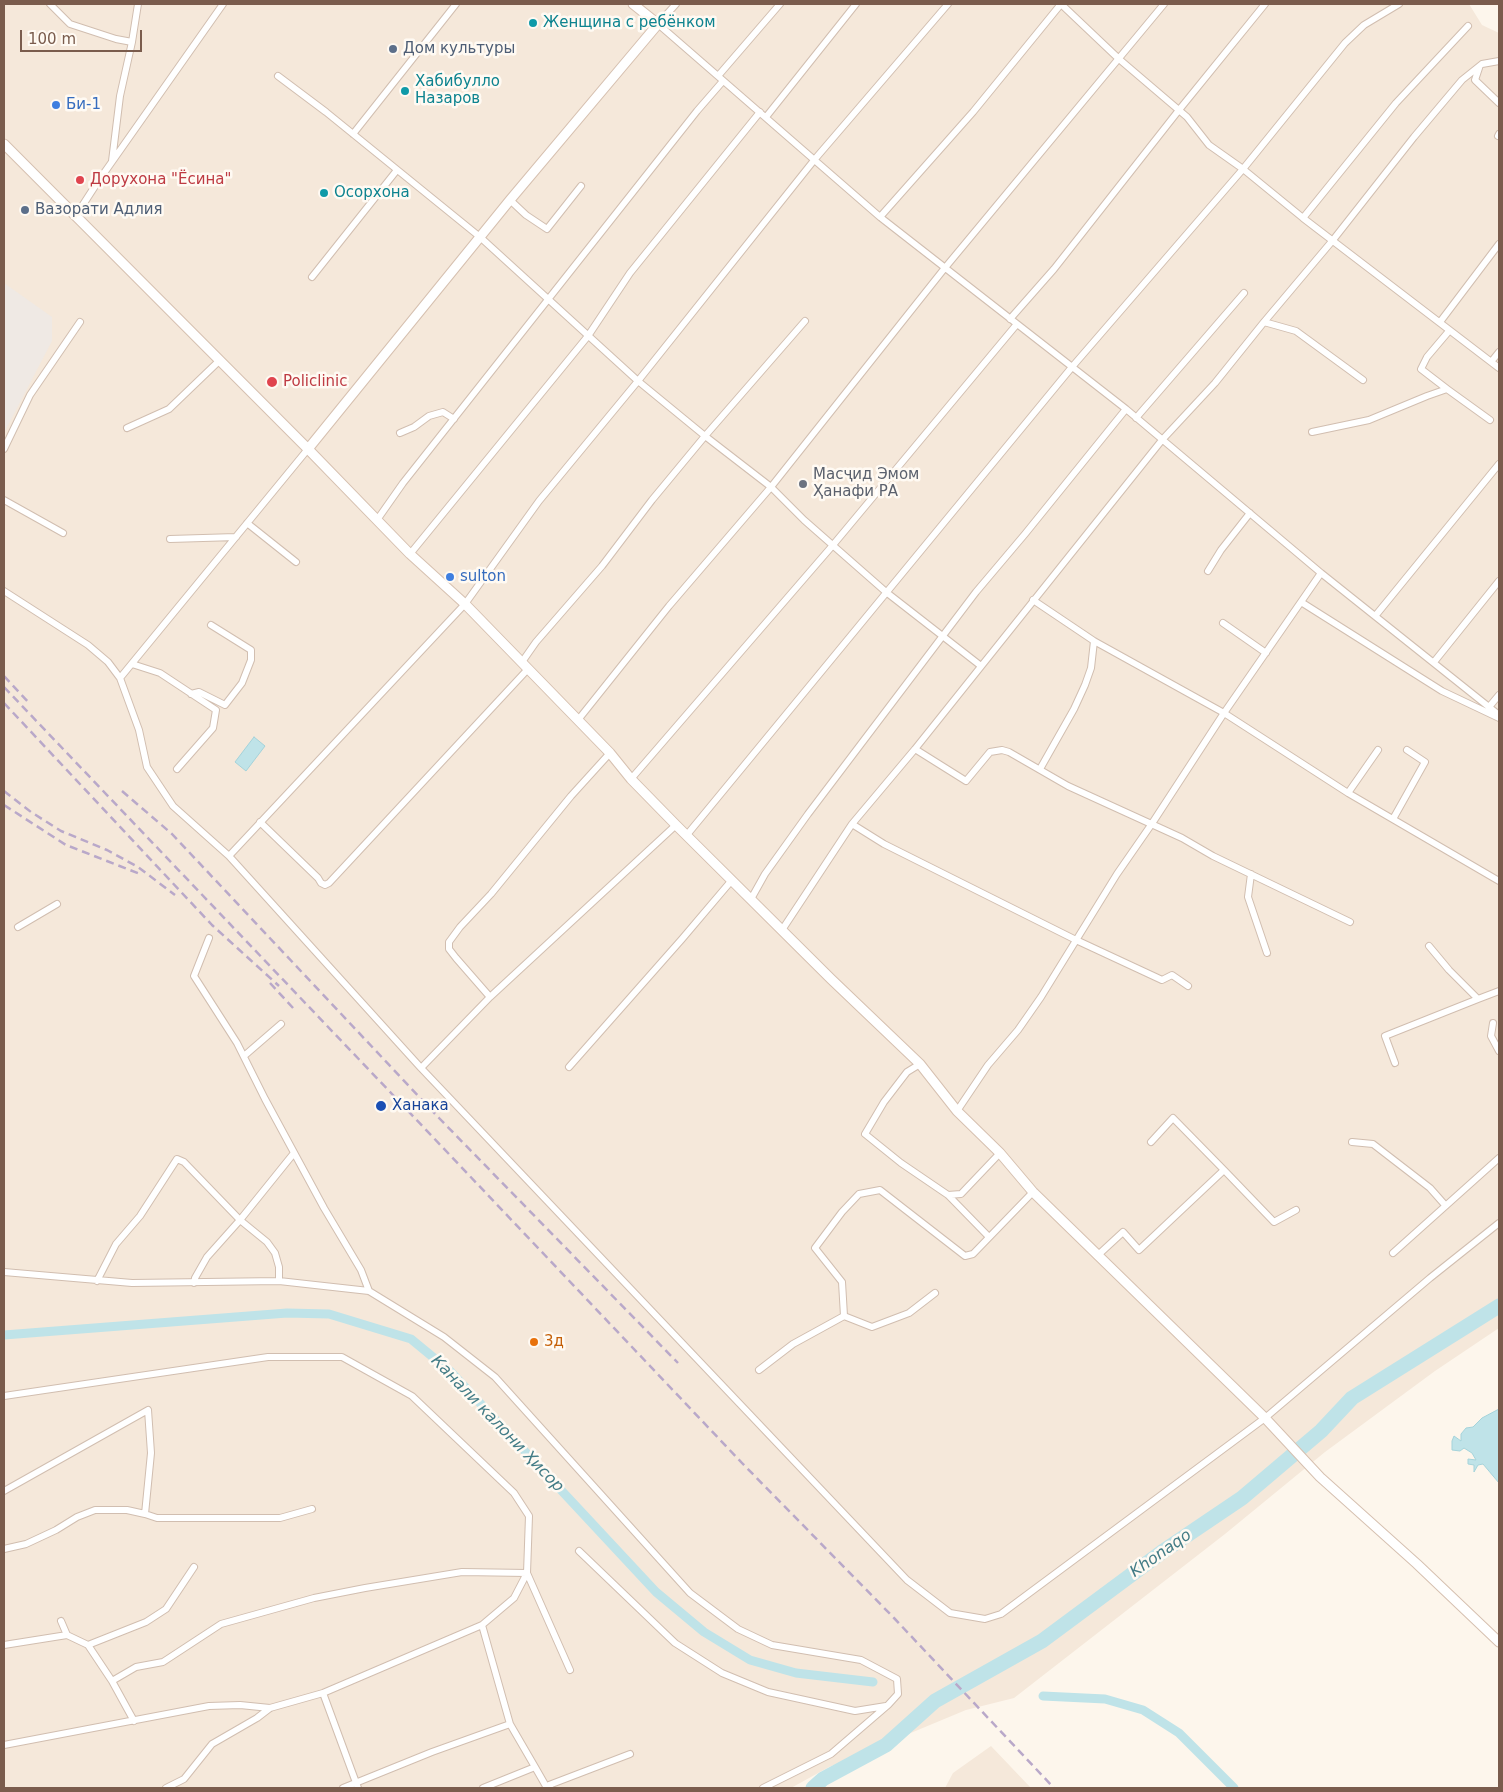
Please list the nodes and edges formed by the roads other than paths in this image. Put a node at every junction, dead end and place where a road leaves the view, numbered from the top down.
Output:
1 (50, 4) edge
2 (138, 4) edge
3 (224, 4) edge
4 (456, 4) edge
5 (633, 4) edge
6 (676, 4) edge
7 (780, 4) edge
8 (856, 4) edge
9 (948, 4) edge
10 (1061, 4) edge
11 (1164, 4) edge
12 (1265, 4) edge
13 (1399, 4) edge
14 (658, 24) junction
15 (1468, 26) dead end
16 (132, 42) junction
17 (1119, 59) junction
18 (1499, 61) edge
19 (1478, 68) junction
20 (278, 76) dead end
21 (721, 79) junction
22 (1499, 103) edge
23 (1179, 110) junction
24 (760, 112) junction
25 (766, 117) junction
26 (353, 134) junction
27 (4, 144) edge
28 (815, 159) junction
29 (112, 162) junction
30 (1243, 169) junction
31 (397, 170) junction
32 (581, 186) dead end
33 (510, 200) junction
34 (75, 217) junction
35 (880, 217) junction
36 (1303, 218) junction
37 (480, 237) junction
38 (1333, 240) junction
39 (1499, 244) edge
40 (944, 269) junction
41 (312, 277) dead end
42 (1244, 293) dead end
43 (549, 300) junction
44 (1010, 318) junction
45 (805, 321) dead end
46 (80, 322) dead end
47 (1264, 322) junction
48 (1440, 322) junction
49 (1017, 324) junction
50 (1449, 330) junction
51 (588, 336) junction
52 (1499, 352) edge
53 (219, 360) junction
54 (1491, 362) junction
55 (1072, 367) junction
56 (1499, 368) edge
57 (1364, 380) dead end
58 (638, 381) junction
59 (1447, 390) junction
60 (1126, 409) junction
61 (454, 418) junction
62 (1136, 418) junction
63 (1490, 420) dead end
64 (127, 428) dead end
65 (1312, 432) dead end
66 (400, 433) dead end
67 (705, 436) junction
68 (1162, 440) junction
69 (308, 449) junction
70 (4, 450) edge
71 (1499, 464) edge
72 (771, 487) junction
73 (4, 500) edge
74 (1250, 513) junction
75 (377, 520) junction
76 (247, 523) junction
77 (63, 533) dead end
78 (236, 537) junction
79 (170, 538) dead end
80 (833, 545) junction
81 (410, 554) junction
82 (296, 562) dead end
83 (1208, 571) dead end
84 (1321, 573) junction
85 (1499, 580) edge
86 (4, 591) edge
87 (886, 592) junction
88 (1033, 600) junction
89 (1301, 602) junction
90 (465, 604) junction
91 (1376, 614) junction
92 (1223, 623) dead end
93 (211, 625) dead end
94 (943, 635) junction
95 (1094, 641) junction
96 (1266, 653) junction
97 (1434, 662) junction
98 (132, 664) junction
99 (525, 665) junction
100 (982, 666) junction
101 (120, 678) junction
102 (191, 694) junction
103 (1499, 695) edge
104 (1489, 707) junction
105 (1224, 713) junction
106 (1499, 717) edge
107 (578, 720) junction
108 (915, 748) junction
109 (1378, 750) dead end
110 (1407, 750) dead end
111 (610, 753) junction
112 (177, 769) dead end
113 (1040, 769) junction
114 (631, 780) junction
115 (1348, 792) junction
116 (1393, 819) junction
117 (260, 822) junction
118 (852, 824) junction
119 (676, 825) junction
120 (1151, 825) junction
121 (686, 836) junction
122 (229, 856) junction
123 (1250, 874) junction
124 (1498, 878) edge
125 (732, 880) junction
126 (751, 899) junction
127 (57, 904) dead end
128 (1350, 922) dead end
129 (18, 928) dead end
130 (782, 930) junction
131 (209, 938) dead end
132 (1076, 940) junction
133 (1429, 946) dead end
134 (1266, 953) dead end
135 (1188, 986) dead end
136 (1499, 990) edge
137 (490, 997) junction
138 (1478, 998) junction
139 (1493, 1023) dead end
140 (281, 1024) dead end
141 (1499, 1051) edge
142 (244, 1056) junction
143 (1395, 1063) dead end
144 (920, 1064) junction
145 (569, 1067) dead end
146 (421, 1068) junction
147 (957, 1111) junction
148 (1151, 1142) dead end
149 (1352, 1142) dead end
150 (294, 1153) junction
151 (1000, 1153) junction
152 (1499, 1158) edge
153 (1224, 1170) junction
154 (1033, 1192) junction
155 (948, 1195) junction
156 (1445, 1205) junction
157 (1296, 1210) dead end
158 (240, 1220) junction
159 (1499, 1222) edge
160 (989, 1237) junction
161 (1393, 1253) dead end
162 (1098, 1256) junction
163 (4, 1272) edge
164 (97, 1280) junction
165 (279, 1282) junction
166 (194, 1283) junction
167 (369, 1292) junction
168 (935, 1293) dead end
169 (844, 1316) junction
170 (759, 1370) dead end
171 (4, 1396) edge
172 (1265, 1418) junction
173 (4, 1491) edge
174 (312, 1509) dead end
175 (145, 1514) junction
176 (4, 1550) edge
177 (579, 1551) dead end
178 (194, 1567) dead end
179 (527, 1573) junction
180 (61, 1621) dead end
181 (482, 1625) junction
182 (67, 1635) junction
183 (1499, 1642) edge
184 (4, 1645) edge
185 (88, 1645) junction
186 (570, 1670) dead end
187 (112, 1680) junction
188 (323, 1693) junction
189 (888, 1705) junction
190 (270, 1708) junction
191 (134, 1721) junction
192 (510, 1724) junction
193 (4, 1745) edge
194 (630, 1754) dead end
195 (535, 1768) junction
196 (357, 1786) edge
197 (166, 1788) edge
198 (343, 1788) edge
199 (483, 1788) edge
200 (549, 1788) edge
201 (763, 1788) edge

1 - 16 street
2 - 16 street
3 - 29 street
4 - 26 street
5 - 14 street
6 - 14 street
7 - 21 street
8 - 25 street
9 - 28 street
10 - 17 street
10 - 35 street
11 - 17 street
12 - 23 street
13 - 30 street
14 - 21 street
14 - 33 street
15 - 36 street
16 - 29 street
17 - 23 street
17 - 40 street
18 - 19 street
19 - 22 street
19 - 38 street
20 - 26 street
21 - 24 street
21 - 43 street
23 - 30 street
23 - 44 street
24 - 25 street
24 - 51 street
25 - 28 street
26 - 31 street
27 - 34 street
28 - 35 street
28 - 58 street
29 - 34 street
30 - 36 street
30 - 55 street
31 - 37 street
31 - 41 street
32 - 33 street
33 - 37 street
34 - 53 street
35 - 40 street
36 - 38 street
37 - 43 street
37 - 69 street
38 - 47 street
38 - 48 street
39 - 48 street
40 - 44 street
40 - 72 street
42 - 62 street
43 - 51 street
43 - 61 street
44 - 49 street
45 - 67 street
46 - 70 street
47 - 57 street
47 - 68 street
48 - 50 street
49 - 55 street
49 - 80 street
50 - 54 street
50 - 59 street
51 - 58 street
51 - 81 street
52 - 54 street
53 - 64 street
53 - 69 street
54 - 56 street
55 - 60 street
55 - 87 street
58 - 67 street
58 - 90 street
59 - 63 street
59 - 65 street
60 - 62 street
60 - 94 street
61 - 66 street
61 - 75 street
62 - 68 street
67 - 72 street
67 - 99 street
68 - 74 street
68 - 88 street
69 - 75 street
69 - 76 street
71 - 91 street
72 - 80 street
72 - 107 street
73 - 77 street
74 - 83 street
74 - 84 street
75 - 81 street
76 - 78 street
76 - 82 street
78 - 79 street
78 - 98 street
80 - 87 street
80 - 114 street
81 - 90 street
84 - 89 street
84 - 91 street
85 - 97 street
86 - 101 street
87 - 94 street
87 - 121 street
88 - 95 street
88 - 100 street
89 - 96 street
89 - 106 street
90 - 99 street
90 - 117 street
91 - 97 street
92 - 96 street
93 - 102 street
94 - 100 street
94 - 126 street
95 - 105 street
95 - 113 street
96 - 105 street
97 - 104 street
98 - 101 street
98 - 102 street
99 - 107 street
99 - 117 street
100 - 108 street
101 - 122 street
102 - 112 street
103 - 104 street
104 - 106 street
105 - 115 street
105 - 120 street
107 - 111 street
108 - 113 street
108 - 118 street
109 - 115 street
110 - 116 street
111 - 114 street
111 - 137 street
113 - 120 street
114 - 119 street
115 - 116 street
116 - 124 street
117 - 122 street
118 - 130 street
118 - 132 street
119 - 121 street
119 - 137 street
120 - 123 street
120 - 132 street
121 - 125 street
122 - 146 street
123 - 128 street
123 - 134 street
125 - 126 street
125 - 145 street
126 - 130 street
127 - 129 street
130 - 144 street
131 - 142 street
132 - 135 street
132 - 147 street
133 - 138 street
136 - 138 street
137 - 146 street
138 - 143 street
139 - 141 street
140 - 142 street
142 - 150 street
144 - 147 street
144 - 155 street
146 - 172 street
147 - 151 street
148 - 153 street
149 - 156 street
150 - 158 street
150 - 167 street
151 - 154 street
151 - 155 street
152 - 156 street
153 - 157 street
153 - 162 street
154 - 160 street
154 - 162 street
155 - 160 street
156 - 161 street
158 - 164 street
158 - 165 street
158 - 166 street
159 - 172 street
160 - 169 street
162 - 172 street
163 - 164 street
164 - 166 street
165 - 166 street
165 - 167 street
167 - 189 street
168 - 169 street
169 - 170 street
171 - 179 street
172 - 183 street
173 - 175 street
174 - 175 street
175 - 176 street
177 - 189 street
178 - 185 street
179 - 181 street
179 - 186 street
179 - 187 street
180 - 182 street
181 - 188 street
181 - 192 street
182 - 184 street
182 - 185 street
185 - 187 street
187 - 191 street
188 - 190 street
188 - 196 street
189 - 201 street
190 - 191 street
190 - 197 street
191 - 193 street
192 - 195 street
192 - 196 street
194 - 200 street
195 - 199 street
195 - 200 street
196 - 198 street

